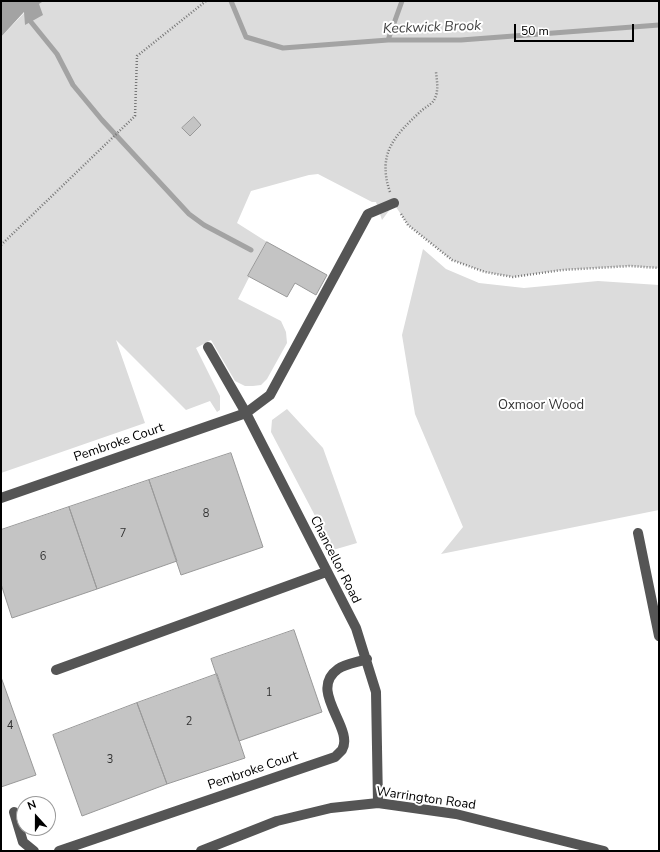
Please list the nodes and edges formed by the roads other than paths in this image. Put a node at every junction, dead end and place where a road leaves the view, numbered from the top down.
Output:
1 (394, 203) road end
2 (208, 347) dead end
3 (246, 413) junction
4 (1, 498) edge
5 (638, 533) dead end
6 (326, 572) junction
7 (659, 636) edge
8 (367, 659) junction
9 (56, 670) dead end
10 (378, 803) junction
11 (14, 812) dead end
12 (34, 851) edge
13 (59, 851) edge
14 (201, 851) edge
15 (604, 851) edge

1 - 3 street, Pembroke Court
2 - 3 street, Chancellor Road
3 - 4 street, Pembroke Court
3 - 6 street, Chancellor Road
5 - 7 street
6 - 8 street, Chancellor Road
6 - 9 street
8 - 10 street, Chancellor Road
8 - 13 street, Pembroke Court
10 - 14 street, Warrington Road
10 - 15 street, Warrington Road
11 - 12 street

